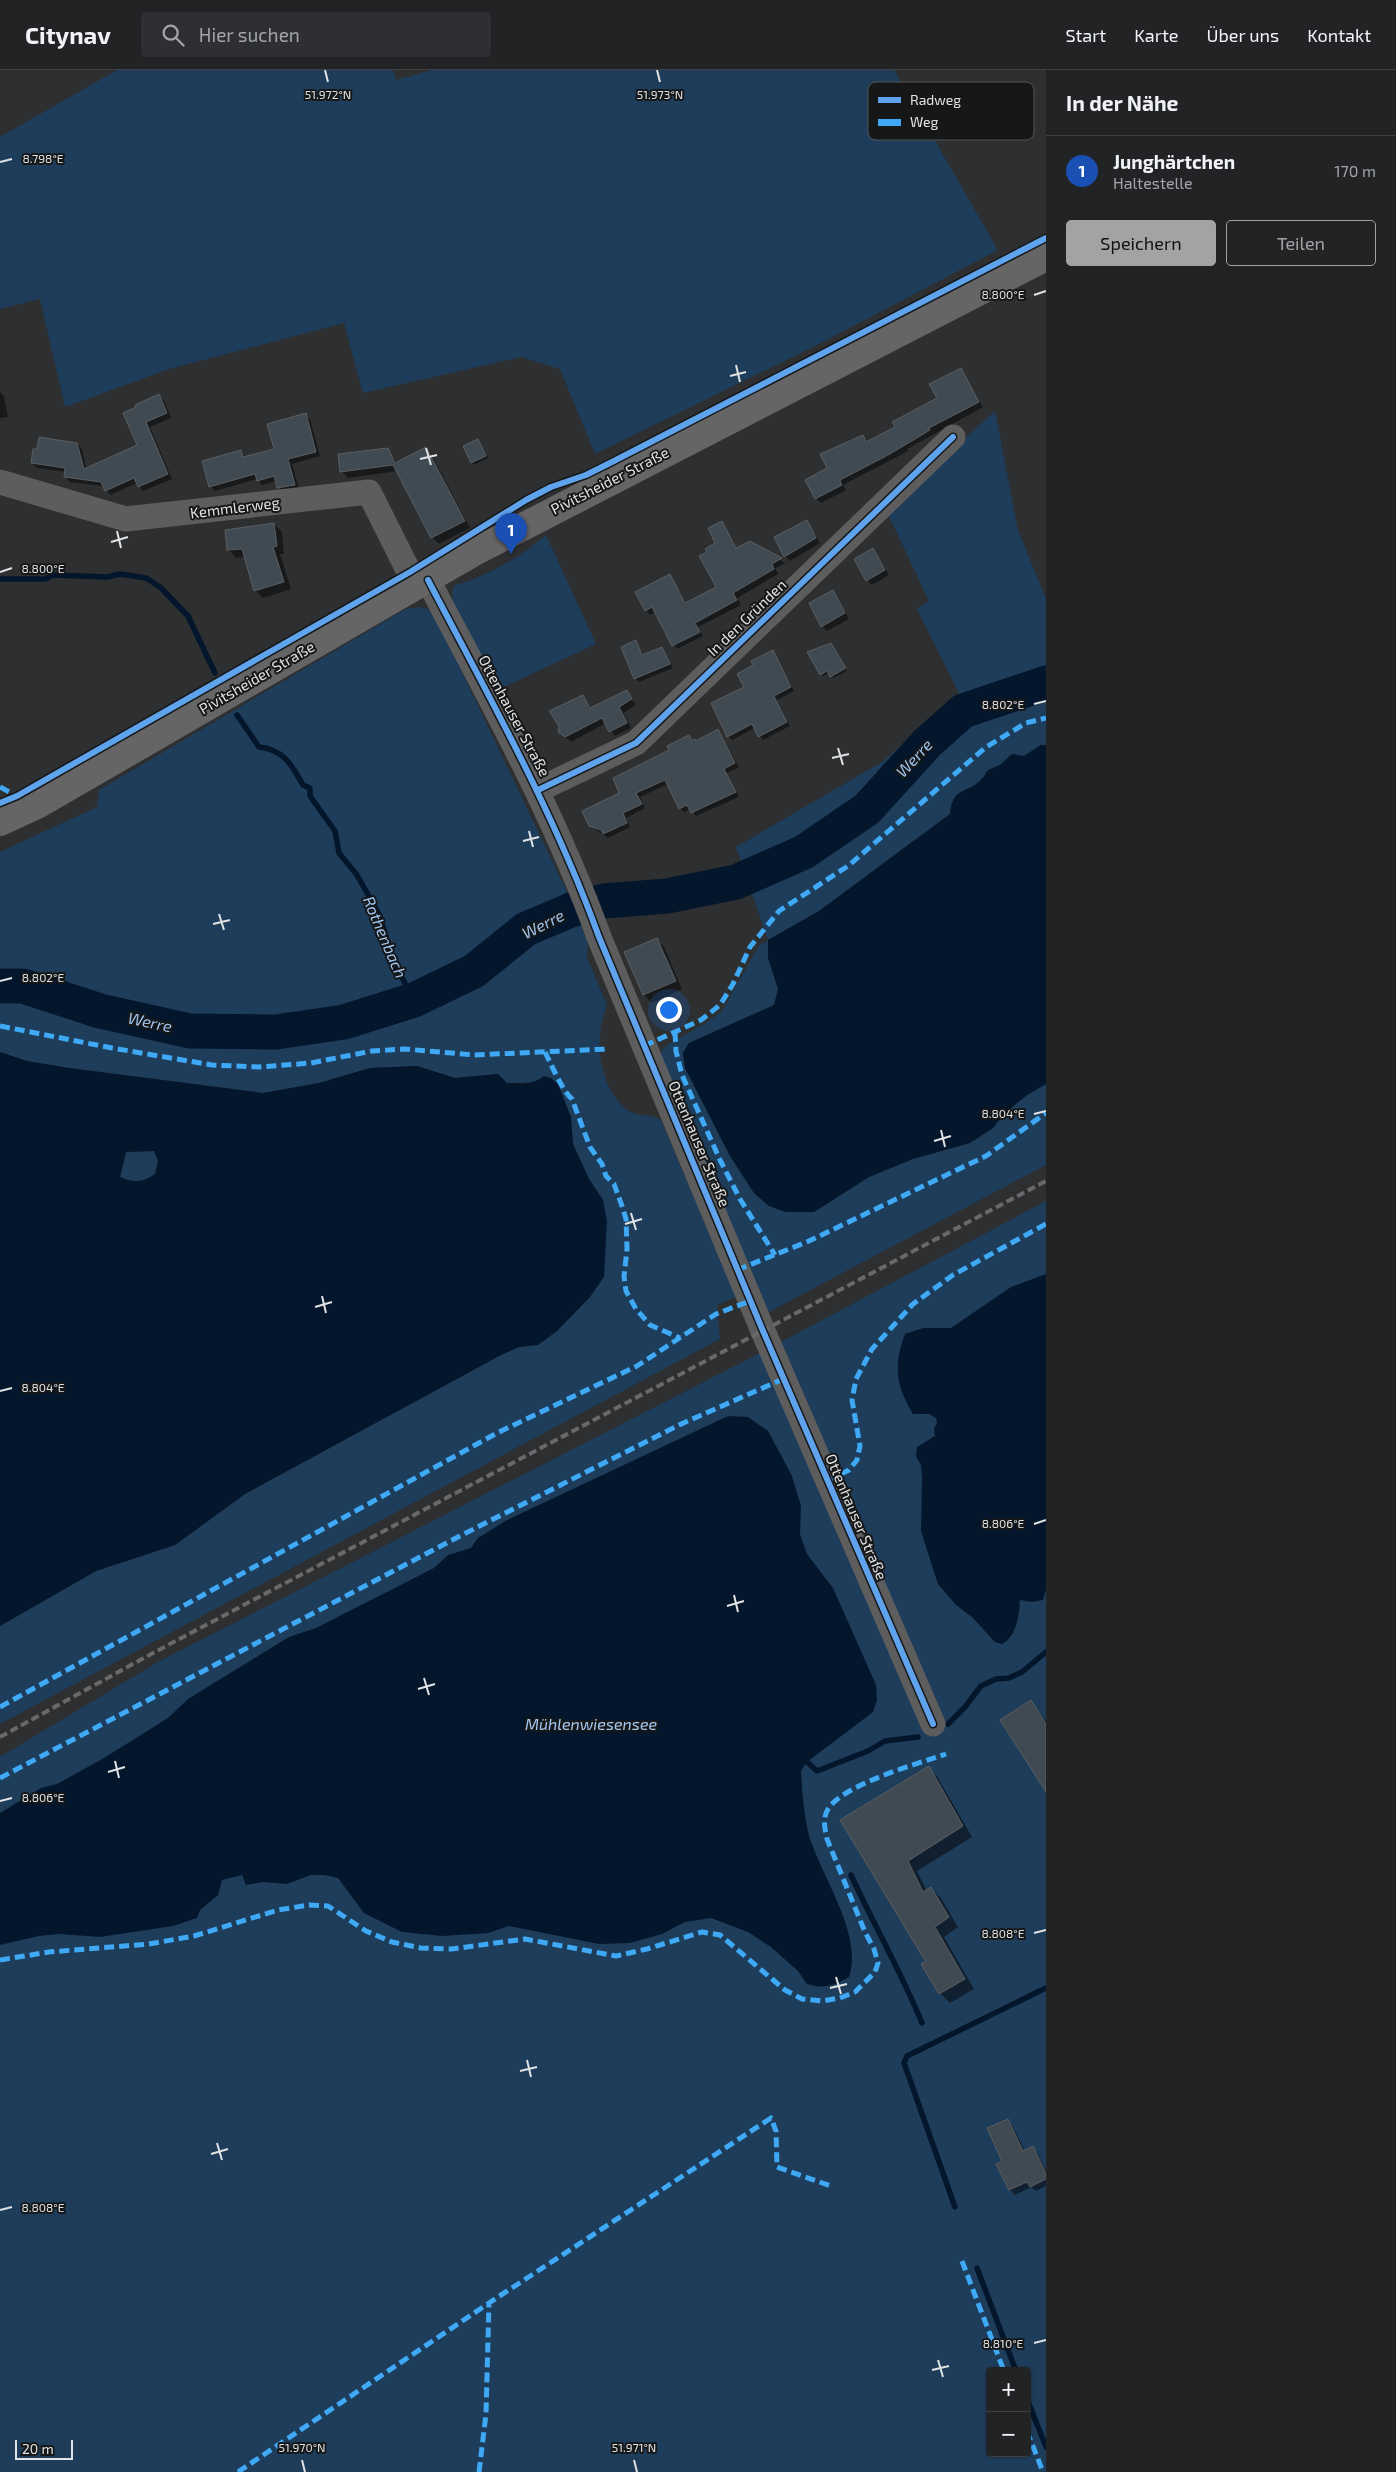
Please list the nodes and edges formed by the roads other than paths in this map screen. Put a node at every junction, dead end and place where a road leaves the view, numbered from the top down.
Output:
1 (1046, 256) edge
2 (953, 437) dead end
3 (0, 482) edge
4 (422, 583) junction
5 (538, 790) junction
6 (0, 822) edge
7 (933, 1724) dead end

1 - 4 main road, Pivitsheider Straße
2 - 5 street, In den Gründen
3 - 4 street, Kemmlerweg
4 - 5 street, Ottenhauser Straße
4 - 6 main road, Pivitsheider Straße
5 - 7 street, Ottenhauser Straße

